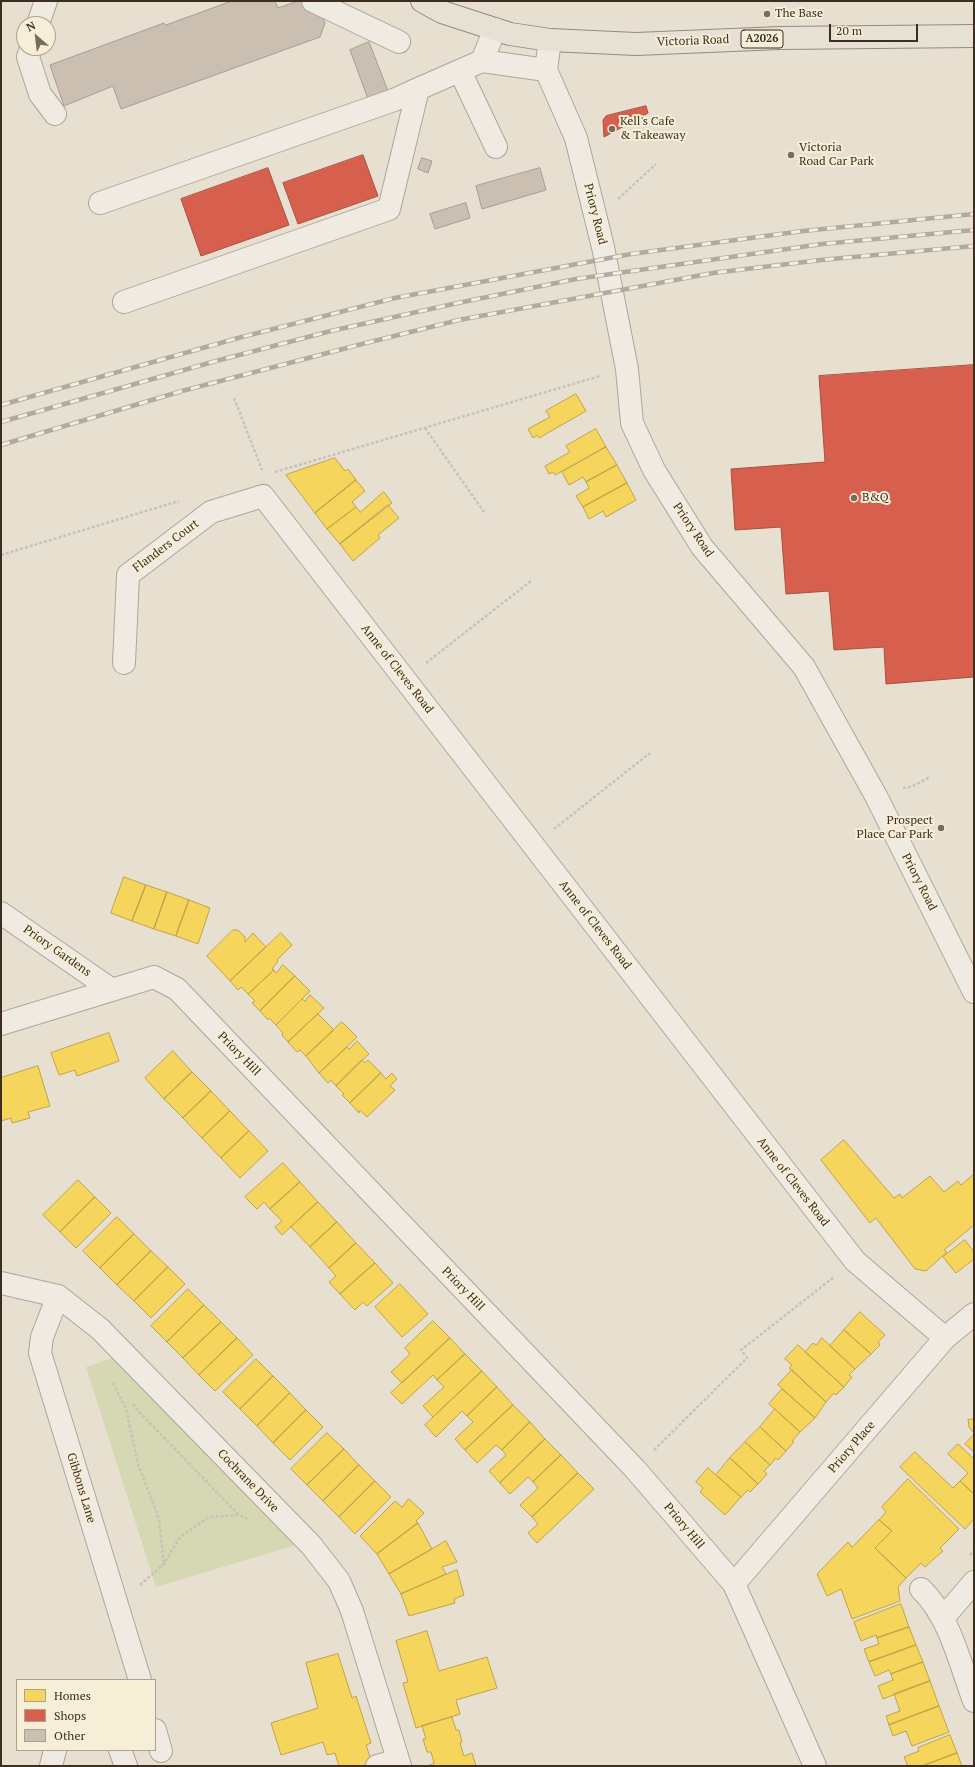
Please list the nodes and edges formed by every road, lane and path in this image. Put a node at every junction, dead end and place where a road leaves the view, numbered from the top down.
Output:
1 (46, 1) edge
2 (313, 1) edge
3 (422, 1) edge
4 (41, 16) edge
5 (490, 27) junction
6 (974, 36) edge
7 (550, 40) junction
8 (399, 42) dead end
9 (28, 56) edge
10 (482, 61) junction
11 (546, 70) junction
12 (460, 71) junction
13 (418, 89) junction
14 (55, 114) dead end
15 (496, 147) dead end
16 (656, 164) dead end
17 (100, 204) dead end
18 (594, 208) junction
19 (124, 302) dead end
20 (627, 369) junction
21 (234, 398) dead end
22 (425, 428) junction
23 (272, 473) dead end
24 (264, 486) junction
25 (182, 500) dead end
26 (484, 512) dead end
27 (1, 555) edge
28 (531, 581) dead end
29 (124, 663) dead end
30 (405, 679) junction
31 (650, 753) dead end
32 (930, 777) dead end
33 (911, 787) dead end
34 (533, 845) junction
35 (1, 913) edge
36 (966, 956) edge
37 (112, 990) junction
38 (974, 992) edge
39 (1, 1024) edge
40 (854, 1261) junction
41 (1, 1283) edge
42 (58, 1296) junction
43 (974, 1314) edge
44 (945, 1338) junction
45 (113, 1382) dead end
46 (635, 1468) junction
47 (239, 1515) dead end
48 (164, 1564) junction
49 (974, 1582) edge
50 (734, 1584) junction
51 (921, 1589) dead end
52 (117, 1605) junction
53 (943, 1618) junction
54 (140, 1679) edge
55 (974, 1701) edge
56 (156, 1733) edge
57 (55, 1751) edge
58 (120, 1751) edge
59 (162, 1751) dead end
60 (399, 1763) edge
61 (51, 1766) edge
62 (126, 1766) edge
63 (377, 1766) edge
64 (815, 1766) edge

1 - 4 street
2 - 8 street
3 - 5 main road, A2026
5 - 7 main road, Victoria Road / A2026
5 - 10 street
6 - 7 main road, Victoria Road / A2026
7 - 11 street
9 - 14 street
10 - 11 street
10 - 12 street
11 - 18 street, Priory Road
12 - 13 street
12 - 15 street
13 - 17 street
13 - 19 street
16 - 18 path
18 - 20 street, Priory Road
20 - 22 path
20 - 36 street, Priory Road
21 - 24 path
22 - 23 path
22 - 26 path
24 - 29 street, Flanders Court
24 - 30 street, Anne of Cleves Road
25 - 27 path
28 - 30 path
30 - 34 street, Anne of Cleves Road
31 - 34 path
32 - 33 path
34 - 40 street, Anne of Cleves Road
35 - 37 street, Priory Gardens
36 - 38 street, Priory Road
37 - 39 street, Priory Hill
37 - 46 street, Priory Hill
40 - 44 street, Anne of Cleves Road
40 - 46 path
41 - 42 street, Cochrane Drive
42 - 52 street, Gibbons Lane
42 - 60 street, Cochrane Drive
43 - 44 street, Priory Place
44 - 50 street, Priory Place
45 - 48 path
46 - 50 street, Priory Hill
47 - 48 path
48 - 52 path
49 - 53 street
50 - 64 street, Priory Hill
51 - 53 street
52 - 54 street, Gibbons Lane
53 - 55 street
56 - 59 street
57 - 61 street
58 - 62 street
60 - 63 street, Cochrane Drive

